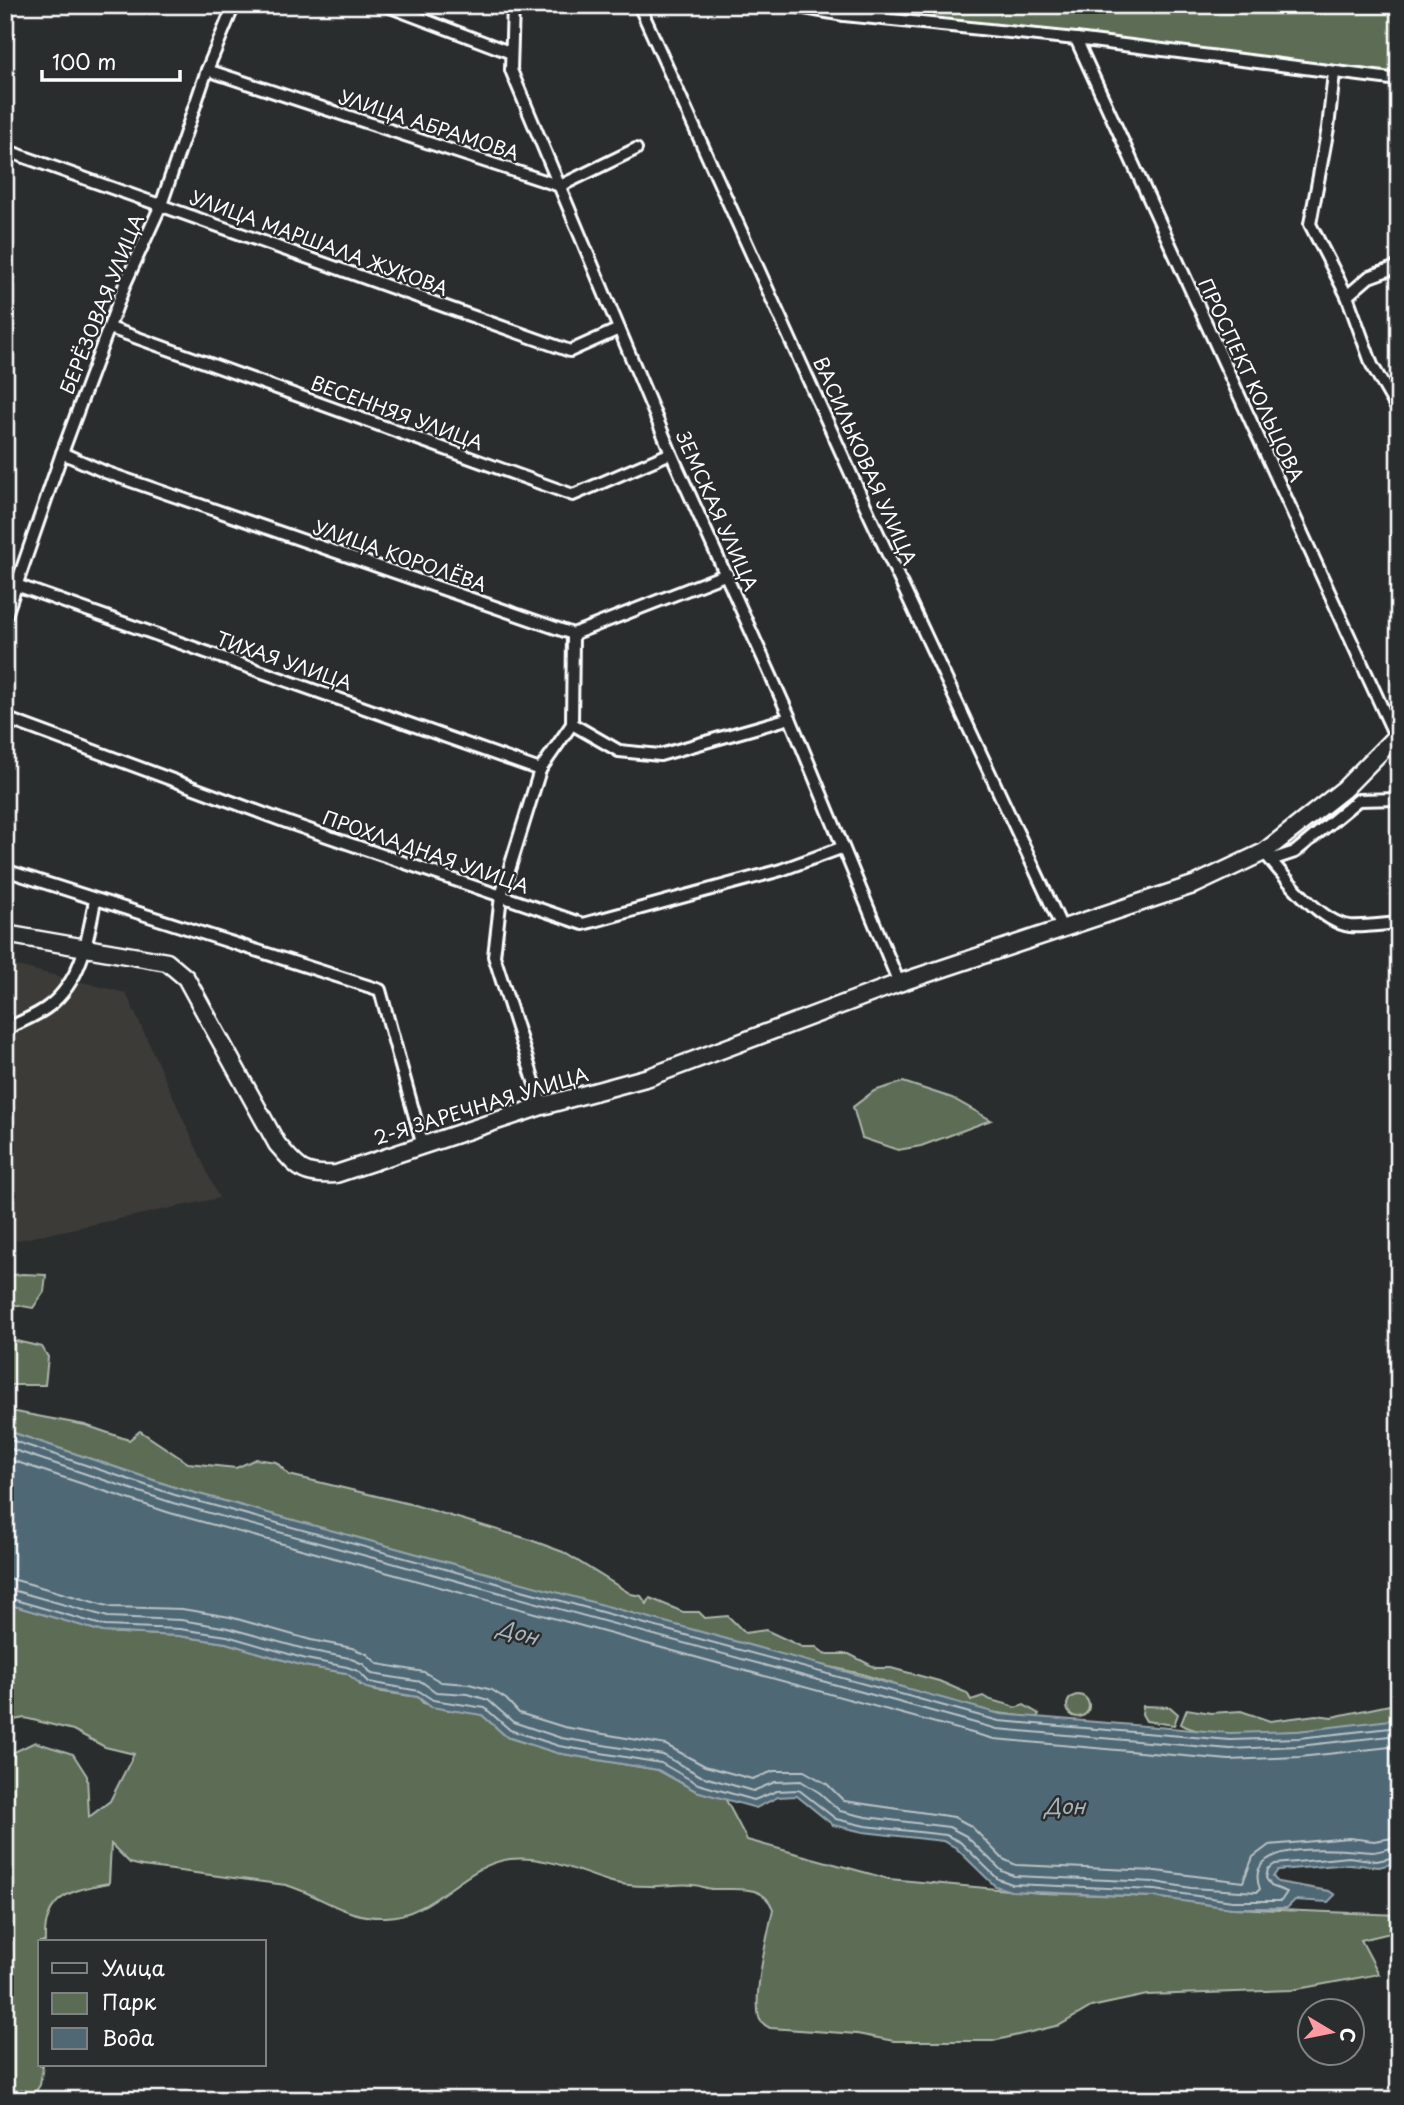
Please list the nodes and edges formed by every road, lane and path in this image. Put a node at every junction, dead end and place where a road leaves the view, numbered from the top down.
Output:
1 (234, 5) edge
2 (385, 5) edge
3 (513, 5) edge
4 (639, 5) edge
5 (788, 5) edge
6 (820, 8) edge
7 (1076, 38) junction
8 (509, 52) junction
9 (207, 70) junction
10 (1334, 73) junction
11 (1399, 80) edge
12 (636, 149) dead end
13 (5, 150) edge
14 (560, 186) junction
15 (161, 205) junction
16 (1399, 266) edge
17 (1347, 296) junction
18 (110, 328) junction
19 (619, 329) junction
20 (1399, 412) edge
21 (62, 453) junction
22 (671, 453) junction
23 (727, 574) junction
24 (16, 585) junction
25 (5, 618) edge
26 (573, 634) junction
27 (5, 718) edge
28 (790, 718) junction
29 (572, 724) junction
30 (1397, 735) edge
31 (540, 770) junction
32 (1399, 799) edge
33 (841, 848) junction
34 (1268, 856) junction
35 (5, 870) edge
36 (501, 896) junction
37 (95, 900) junction
38 (1399, 923) edge
39 (1063, 930) junction
40 (5, 934) edge
41 (86, 949) junction
42 (900, 983) junction
43 (5, 1030) edge
44 (542, 1106) junction
45 (423, 1146) junction

1 - 9 street, БЕРЁЗОВАЯ УЛИЦА
2 - 8 street
3 - 8 street, ЗЕМСКАЯ УЛИЦА
4 - 39 street, ВАСИЛЬКОВАЯ УЛИЦА
5 - 6 street
6 - 7 street
7 - 10 street
7 - 30 street, ПРОСПЕКТ КОЛЬЦОВА
8 - 14 street, ЗЕМСКАЯ УЛИЦА
9 - 14 street, УЛИЦА АБРАМОВА
9 - 15 street, БЕРЁЗОВАЯ УЛИЦА
10 - 11 street
10 - 17 street
12 - 14 street
13 - 15 street, УЛИЦА МАРШАЛА ЖУКОВА
14 - 19 street, ЗЕМСКАЯ УЛИЦА
15 - 18 street, БЕРЁЗОВАЯ УЛИЦА
15 - 19 street, УЛИЦА МАРШАЛА ЖУКОВА
16 - 17 street
17 - 20 street
18 - 21 street, БЕРЁЗОВАЯ УЛИЦА
18 - 22 street, ВЕСЕННЯЯ УЛИЦА
19 - 22 street, ЗЕМСКАЯ УЛИЦА
21 - 24 street, БЕРЁЗОВАЯ УЛИЦА
21 - 26 street, УЛИЦА КОРОЛЁВА
22 - 23 street, ЗЕМСКАЯ УЛИЦА
23 - 26 street
23 - 28 street, ЗЕМСКАЯ УЛИЦА
24 - 25 street, БЕРЁЗОВАЯ УЛИЦА
24 - 31 street, ТИХАЯ УЛИЦА
26 - 29 street
27 - 36 street, ПРОХЛАДНАЯ УЛИЦА
28 - 29 street
28 - 33 street, ЗЕМСКАЯ УЛИЦА
29 - 31 street
30 - 34 street, 2-Я ЗАРЕЧНАЯ УЛИЦА
31 - 36 street
32 - 34 street
33 - 36 street, ПРОХЛАДНАЯ УЛИЦА
33 - 42 street, ЗЕМСКАЯ УЛИЦА
34 - 38 street
34 - 39 street, 2-Я ЗАРЕЧНАЯ УЛИЦА
35 - 37 street
36 - 44 street
37 - 41 street
37 - 45 street
39 - 42 street, 2-Я ЗАРЕЧНАЯ УЛИЦА
40 - 41 street, 2-Я ЗАРЕЧНАЯ УЛИЦА
41 - 43 street
41 - 45 street, 2-Я ЗАРЕЧНАЯ УЛИЦА
42 - 44 street, 2-Я ЗАРЕЧНАЯ УЛИЦА
44 - 45 street, 2-Я ЗАРЕЧНАЯ УЛИЦА

